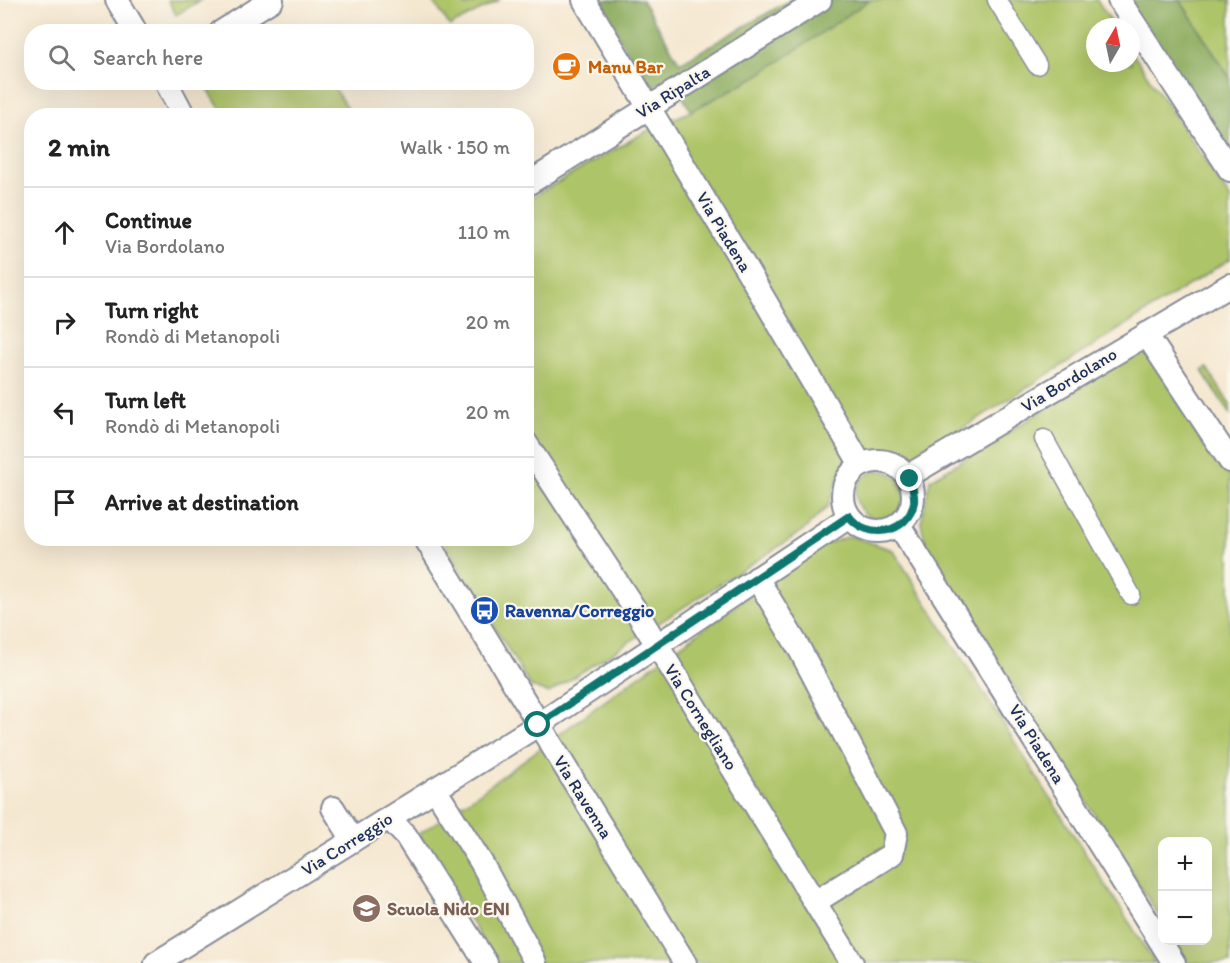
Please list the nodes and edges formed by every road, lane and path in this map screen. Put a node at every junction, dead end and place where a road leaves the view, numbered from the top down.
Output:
1 (117, 0) edge
2 (272, 0) edge
3 (584, 0) edge
4 (820, 0) edge
5 (997, 0) edge
6 (1119, 0) edge
7 (131, 24) edge
8 (233, 24) edge
9 (1037, 64) dead end
10 (169, 90) edge
11 (180, 108) edge
12 (649, 108) junction
13 (1230, 170) edge
14 (534, 180) edge
15 (1230, 285) edge
16 (1146, 334) junction
17 (1044, 439) dead end
18 (534, 455) edge
19 (1230, 461) edge
20 (861, 465) junction
21 (908, 476) junction
22 (849, 516) junction
23 (899, 525) junction
24 (430, 546) edge
25 (757, 578) junction
26 (1131, 595) dead end
27 (657, 645) junction
28 (538, 725) junction
29 (435, 789) junction
30 (333, 808) dead end
31 (389, 818) junction
32 (353, 840) junction
33 (815, 902) junction
34 (156, 963) edge
35 (486, 963) edge
36 (535, 963) edge
37 (685, 963) edge
38 (852, 963) edge
39 (1174, 963) edge

1 - 7 street
2 - 8 street
3 - 12 street, Via Piadena
4 - 12 street, Via Ripalta
5 - 9 street
6 - 13 street
10 - 11 street
12 - 14 street, Via Ripalta
12 - 20 street, Via Piadena
15 - 16 street, Via Bordolano
16 - 19 street
16 - 21 street, Via Bordolano
17 - 26 street
18 - 27 street, Via Cornegliano
20 - 21 street
20 - 22 street
21 - 23 street
22 - 23 street
22 - 25 street
23 - 39 street, Via Piadena
24 - 28 street, Via Ravenna
25 - 27 street
25 - 33 street
27 - 28 street
27 - 33 street, Via Cornegliano
28 - 29 street, Via Correggio
28 - 37 street, Via Ravenna
29 - 31 street, Via Correggio
29 - 36 street
30 - 32 street
31 - 32 street, Via Correggio
31 - 35 street
32 - 34 street, Via Correggio
33 - 38 street, Via Cornegliano

